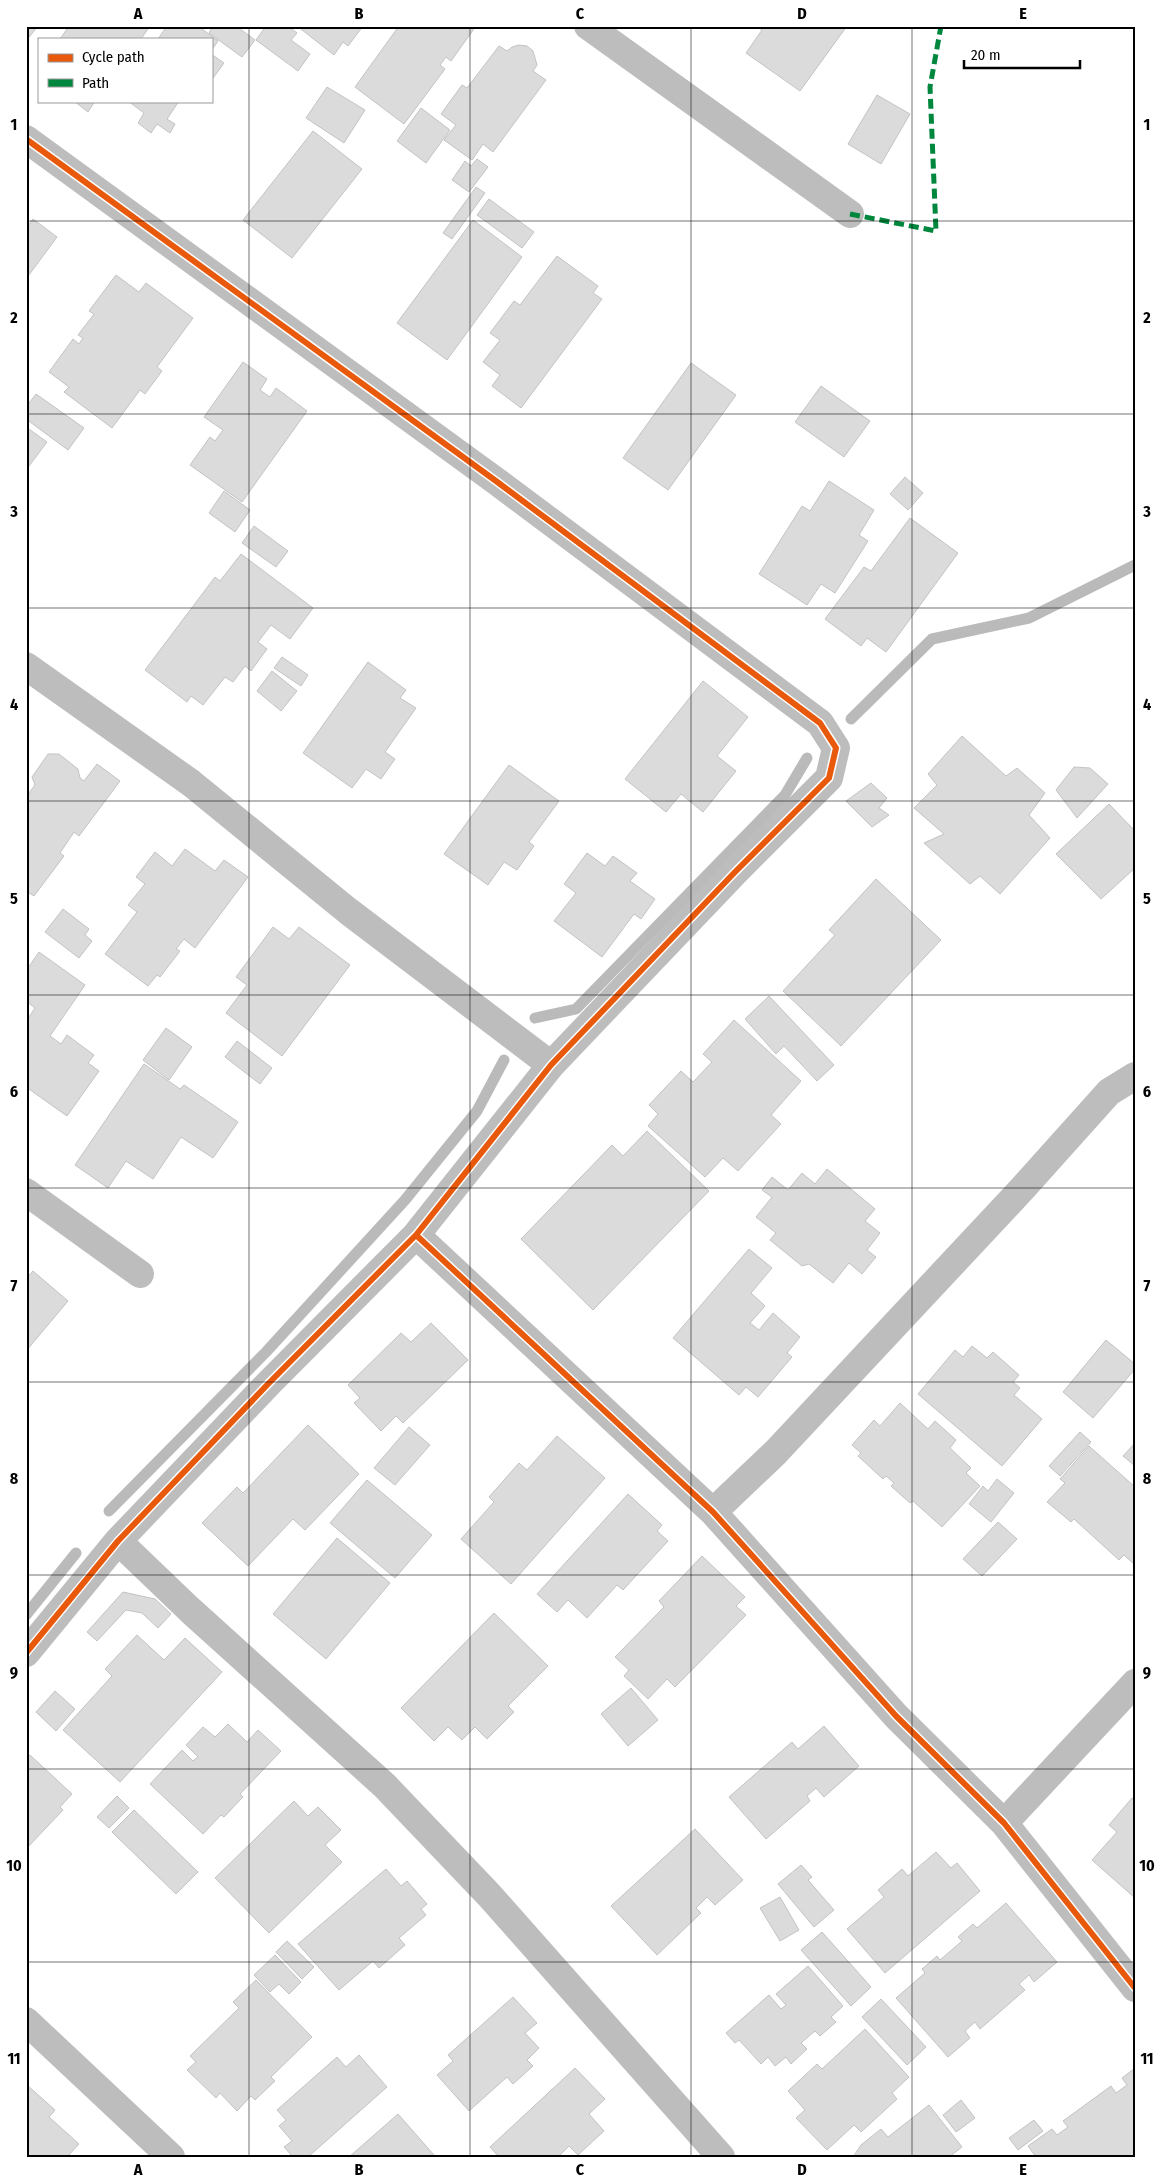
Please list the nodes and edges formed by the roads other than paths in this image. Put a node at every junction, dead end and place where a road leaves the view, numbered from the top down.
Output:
1 (588, 26) edge
2 (26, 139) edge
3 (850, 214) dead end
4 (26, 666) edge
5 (551, 1065) junction
6 (1135, 1076) edge
7 (26, 1192) edge
8 (416, 1235) junction
9 (140, 1274) dead end
10 (713, 1512) junction
11 (118, 1541) junction
12 (26, 1653) edge
13 (1135, 1683) edge
14 (1004, 1823) junction
15 (1135, 1988) edge
16 (26, 2021) edge
17 (171, 2157) edge
18 (721, 2157) edge

1 - 3 street
2 - 5 street
4 - 5 street
5 - 8 street
6 - 10 street
7 - 9 street
8 - 10 street
8 - 11 street
10 - 14 street
11 - 12 street
11 - 18 street
13 - 14 street
14 - 15 street
16 - 17 street

